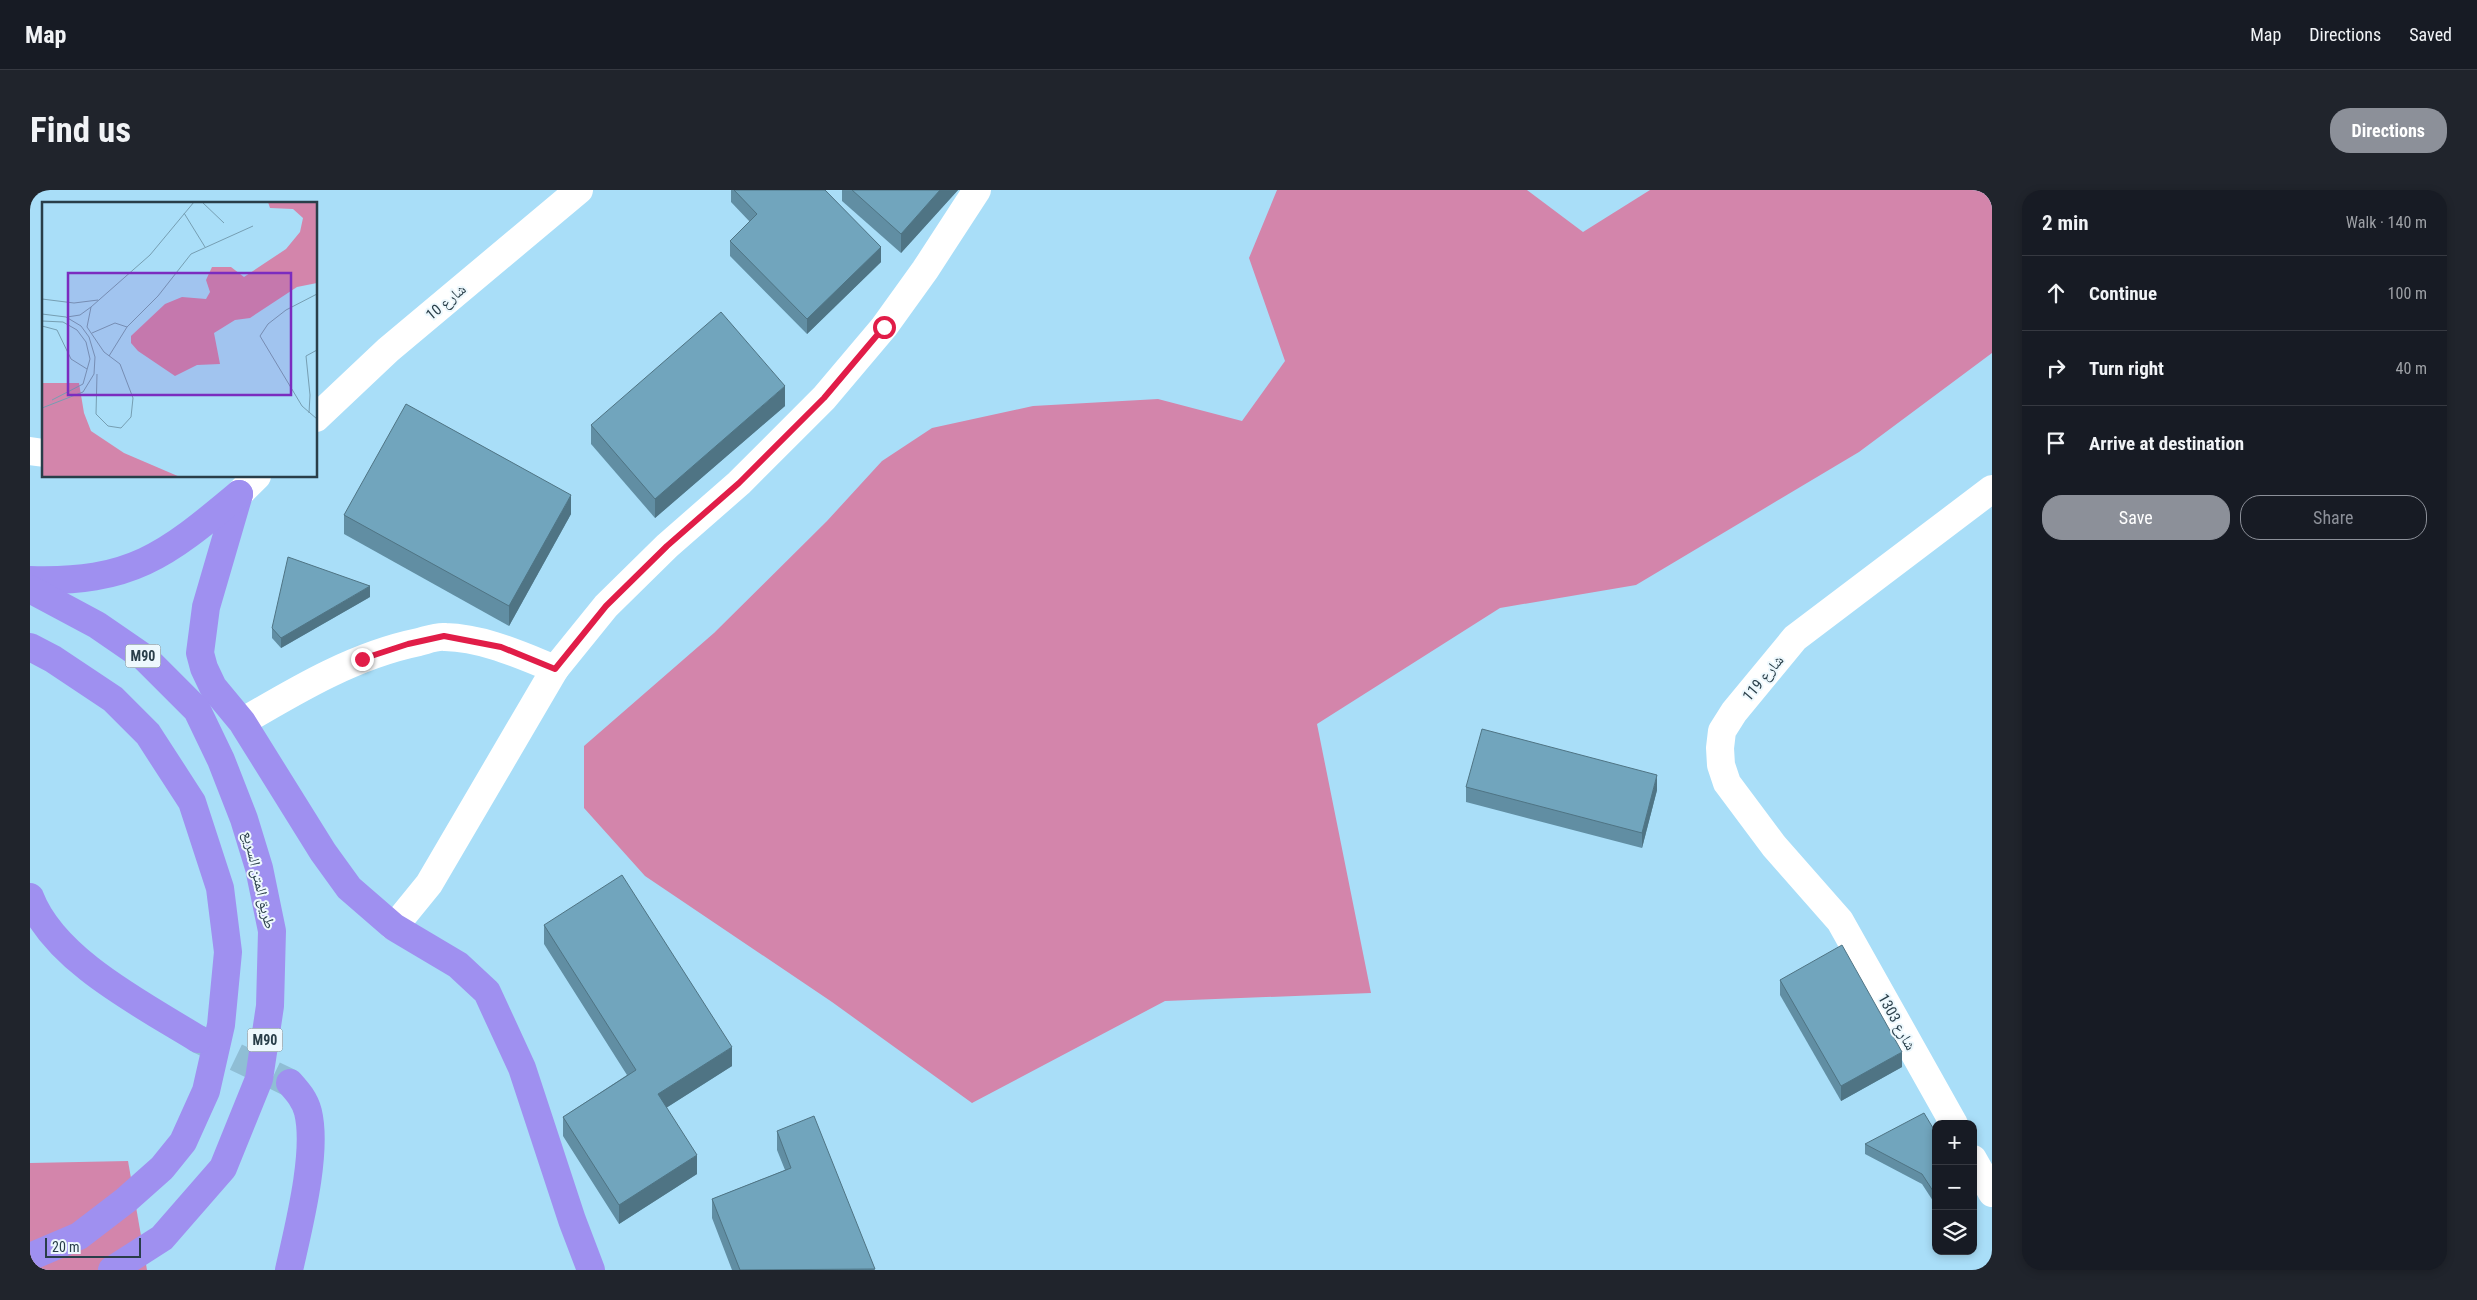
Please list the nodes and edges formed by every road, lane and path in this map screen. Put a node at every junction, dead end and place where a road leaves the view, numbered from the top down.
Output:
1 (579, 190) edge
2 (977, 190) edge
3 (318, 416) edge
4 (249, 484) edge
5 (1992, 489) edge
6 (30, 580) edge
7 (30, 589) edge
8 (30, 647) edge
9 (555, 669) junction
10 (213, 687) junction
11 (188, 698) junction
12 (242, 722) junction
13 (30, 897) edge
14 (1840, 921) joint
15 (394, 927) junction
16 (198, 1039) tunnel mouth
17 (290, 1083) tunnel mouth
18 (1952, 1120) edge
19 (1977, 1165) edge
20 (1992, 1193) edge
21 (30, 1257) edge
22 (112, 1270) edge
23 (289, 1270) edge
24 (591, 1270) edge

1 - 3 street, شارع 10
2 - 9 street
4 - 6 highway
4 - 10 highway
5 - 14 street, شارع 119
7 - 11 highway, طريق المتن السريع / M90
8 - 21 highway
9 - 12 street
9 - 15 street
10 - 11 highway
10 - 12 highway
11 - 22 highway, طريق المتن السريع / M90
12 - 15 highway
13 - 16 highway
14 - 18 street, شارع 1303
15 - 24 highway
17 - 23 highway
19 - 20 street

